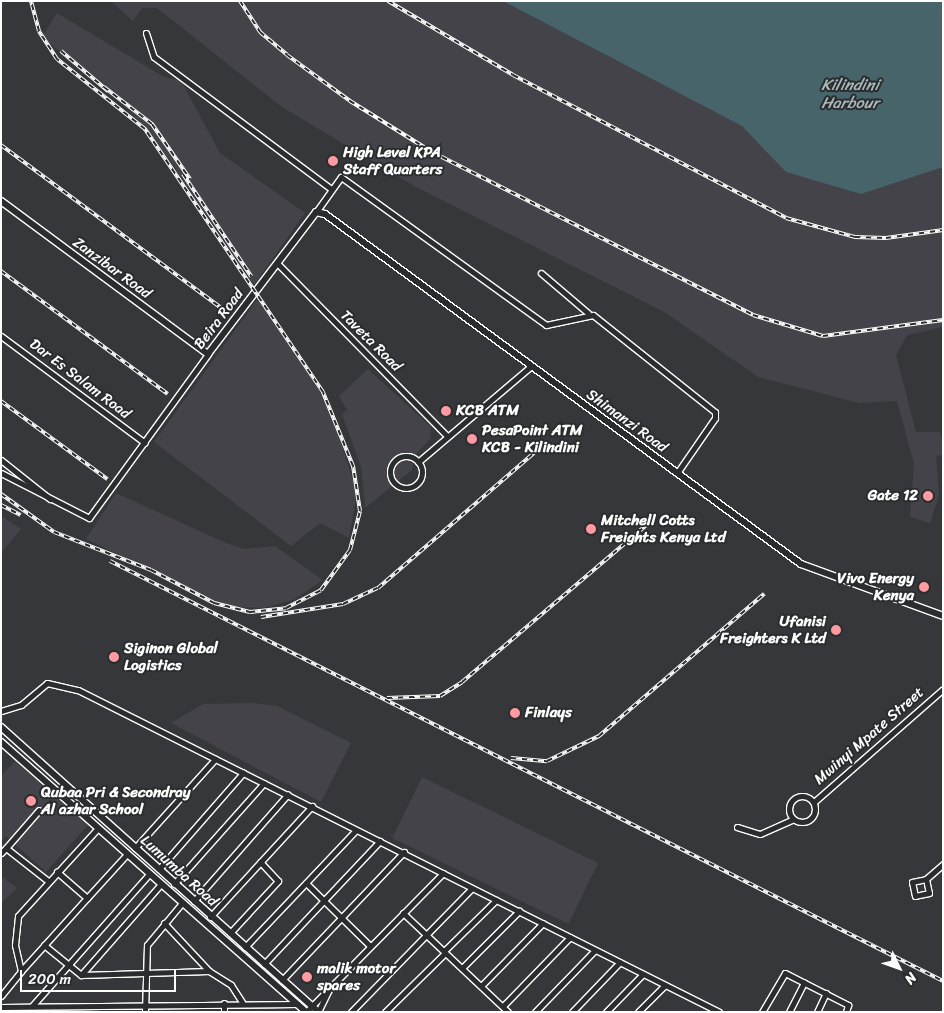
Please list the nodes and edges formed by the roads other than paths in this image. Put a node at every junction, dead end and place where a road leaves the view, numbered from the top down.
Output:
1 (146, 33) dead end
2 (331, 189) junction
3 (1, 201) edge
4 (316, 212) junction
5 (277, 263) junction
6 (542, 273) dead end
7 (588, 313) junction
8 (1, 336) edge
9 (208, 354) junction
10 (531, 366) junction
11 (447, 436) junction
12 (145, 443) junction
13 (1, 460) edge
14 (418, 462) junction
15 (1, 473) edge
16 (676, 473) junction
17 (58, 506) junction
18 (943, 616) edge
19 (943, 689) edge
20 (1, 710) edge
21 (1, 727) edge
22 (1, 742) edge
23 (215, 759) junction
24 (243, 773) junction
25 (264, 783) junction
26 (288, 794) junction
27 (814, 802) junction
28 (312, 806) junction
29 (39, 810) dead end
30 (793, 819) junction
31 (737, 827) dead end
32 (98, 828) junction
33 (115, 830) junction
34 (356, 830) junction
35 (108, 838) junction
36 (380, 841) junction
37 (6, 848) junction
38 (135, 848) junction
39 (404, 852) junction
40 (1, 853) edge
41 (127, 854) junction
42 (260, 862) junction
43 (943, 864) edge
44 (159, 869) junction
45 (57, 872) junction
46 (443, 873) junction
47 (149, 874) junction
48 (926, 879) dead end
49 (48, 881) junction
50 (306, 883) junction
51 (161, 884) junction
52 (174, 884) junction
53 (472, 888) junction
54 (87, 898) junction
55 (323, 900) junction
56 (496, 900) junction
57 (194, 902) junction
58 (182, 903) junction
59 (519, 912) junction
60 (403, 913) junction
61 (210, 917) junction
62 (342, 918) junction
63 (164, 923) junction
64 (543, 923) junction
65 (230, 934) junction
66 (426, 934) junction
67 (570, 937) junction
68 (44, 945) junction
69 (370, 946) junction
70 (245, 947) junction
71 (595, 950) junction
72 (444, 952) junction
73 (620, 962) junction
74 (68, 964) junction
75 (264, 964) junction
76 (462, 968) junction
77 (21, 971) junction
78 (209, 971) junction
79 (144, 973) junction
80 (643, 974) junction
81 (81, 975) junction
82 (282, 980) junction
83 (804, 983) junction
84 (665, 984) junction
85 (330, 986) junction
86 (481, 986) junction
87 (826, 994) junction
88 (1, 996) edge
89 (224, 1002) junction
90 (242, 1002) junction
91 (297, 1004) junction
92 (145, 1005) junction
93 (310, 1005) junction
94 (32, 1006) junction
95 (503, 1006) junction
96 (1, 1007) edge
97 (43, 1009) edge
98 (145, 1012) edge
99 (224, 1012) edge
100 (306, 1012) edge
101 (318, 1012) edge
102 (351, 1012) edge
103 (385, 1012) edge
104 (508, 1012) edge
105 (535, 1012) edge
106 (572, 1012) edge
107 (606, 1012) edge
108 (638, 1012) edge
109 (719, 1012) edge
110 (762, 1012) edge
111 (789, 1012) edge
112 (817, 1012) edge
113 (846, 1012) edge

1 - 2 street
2 - 4 street
2 - 7 street
3 - 9 main road, Zanzibar Road
4 - 5 main road, Beira Road
4 - 10 main road, Shimanzi Road
5 - 9 main road, Beira Road
5 - 11 street, Taveta Road
6 - 7 street
7 - 16 street
8 - 12 street, Dar Es Salam Road
9 - 12 street, Beira Road
10 - 11 street
10 - 16 main road, Shimanzi Road
11 - 14 street
12 - 17 street, Beira Road
13 - 17 street
14 - 14 street
15 - 17 street
16 - 18 main road, Shimanzi Road
19 - 27 street, Mwinyi Mpate Street
20 - 23 street
21 - 33 main road, Lumumba Road
22 - 32 main road, Lumumba Road
23 - 24 street
23 - 38 street
24 - 25 street
24 - 44 street
25 - 26 street
25 - 52 street
26 - 28 street
26 - 57 street
27 - 30 street, Mwinyi Mpate Street
27 - 30 street, Mwinyi Mpate Street
28 - 34 street
28 - 42 street
29 - 37 street
30 - 31 street, Mwinyi Mpate Street
32 - 35 main road, Lumumba Road
32 - 45 street
33 - 35 main road
33 - 38 main road, Lumumba Road
34 - 36 street
34 - 50 street
35 - 41 main road, Lumumba Road
36 - 39 street
36 - 55 street
37 - 40 street
37 - 49 street
38 - 44 main road, Lumumba Road
39 - 46 street
39 - 62 street
41 - 47 main road, Lumumba Road
41 - 54 street
42 - 61 street
42 - 65 street
43 - 48 street
44 - 52 main road, Lumumba Road
45 - 49 street
45 - 54 street
46 - 53 street
46 - 60 street
47 - 51 main road, Lumumba Road
47 - 74 street
49 - 77 street
50 - 55 street
50 - 70 street
51 - 58 main road, Lumumba Road
51 - 81 street
52 - 57 main road, Lumumba Road
53 - 56 street
53 - 66 street
54 - 68 street
55 - 62 street
55 - 75 street
56 - 59 street
56 - 72 street
57 - 61 main road, Lumumba Road
58 - 63 street
58 - 91 main road, Lumumba Road
59 - 64 street
59 - 76 street
60 - 66 street
60 - 69 street
61 - 65 main road, Lumumba Road
62 - 69 street
62 - 82 street
63 - 78 street
63 - 79 street
64 - 67 street
64 - 86 street
65 - 70 main road, Lumumba Road
66 - 72 street
66 - 102 street
67 - 71 street
67 - 95 street
68 - 74 street
68 - 77 street
69 - 85 street
70 - 75 main road, Lumumba Road
71 - 73 street
71 - 105 street
72 - 76 street
72 - 103 street
73 - 80 street
73 - 106 street
74 - 81 street
74 - 94 street
75 - 82 main road, Lumumba Road
76 - 86 street
77 - 88 street
78 - 79 street
78 - 90 street
79 - 81 street
79 - 92 street
80 - 84 street
80 - 107 street
82 - 93 main road, Lumumba Road
83 - 87 street
83 - 110 street
83 - 111 street
84 - 108 street
84 - 109 street
85 - 93 street
85 - 101 street
86 - 95 street
87 - 112 street
87 - 113 street
89 - 90 street
89 - 92 street
89 - 99 street
90 - 91 street
91 - 100 main road, Lumumba Road
92 - 97 street
92 - 98 street
93 - 100 street
93 - 101 main road, Lumumba Road
94 - 96 street
94 - 97 street
95 - 104 street

